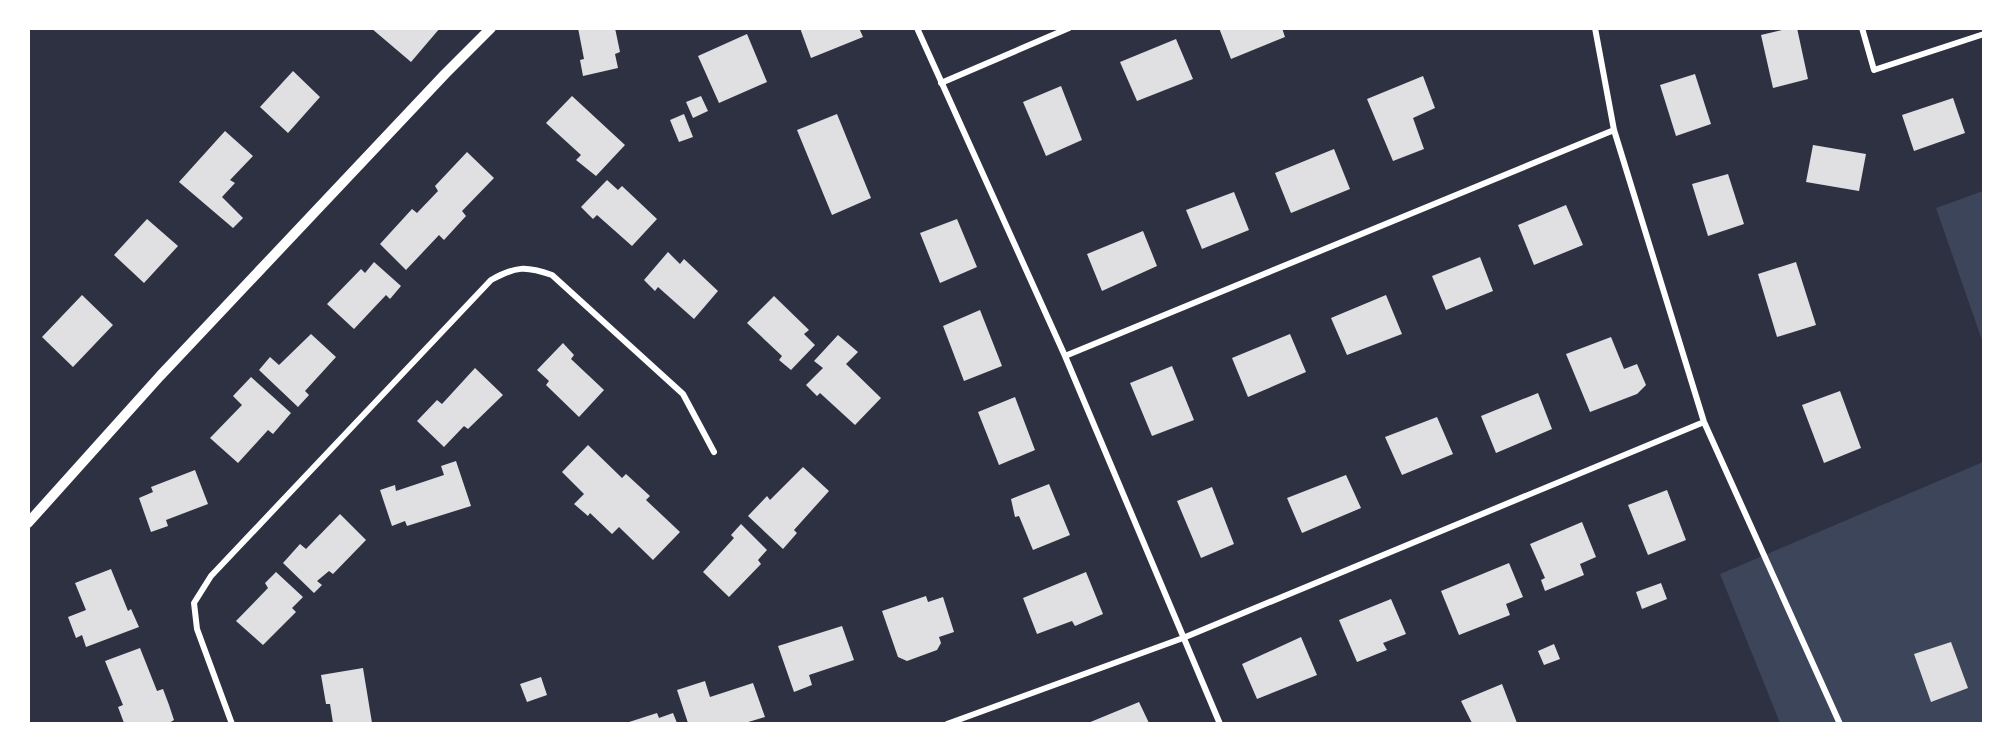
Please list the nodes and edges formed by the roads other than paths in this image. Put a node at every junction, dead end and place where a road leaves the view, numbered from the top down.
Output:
1 (491, 28) edge
2 (917, 28) edge
3 (1069, 28) edge
4 (1594, 28) edge
5 (1862, 28) edge
6 (1983, 34) edge
7 (941, 83) junction
8 (1614, 130) junction
9 (1065, 356) junction
10 (1704, 422) junction
11 (714, 452) dead end
12 (28, 523) edge
13 (1183, 638) junction
14 (232, 723) edge
15 (947, 723) edge
16 (1220, 723) edge
17 (1840, 723) edge

1 - 12 street
2 - 7 street
3 - 7 street
4 - 8 street
5 - 6 street
7 - 9 street
8 - 9 street
8 - 10 street
9 - 13 street
10 - 13 street
10 - 17 street
11 - 14 street
13 - 15 street
13 - 16 street

